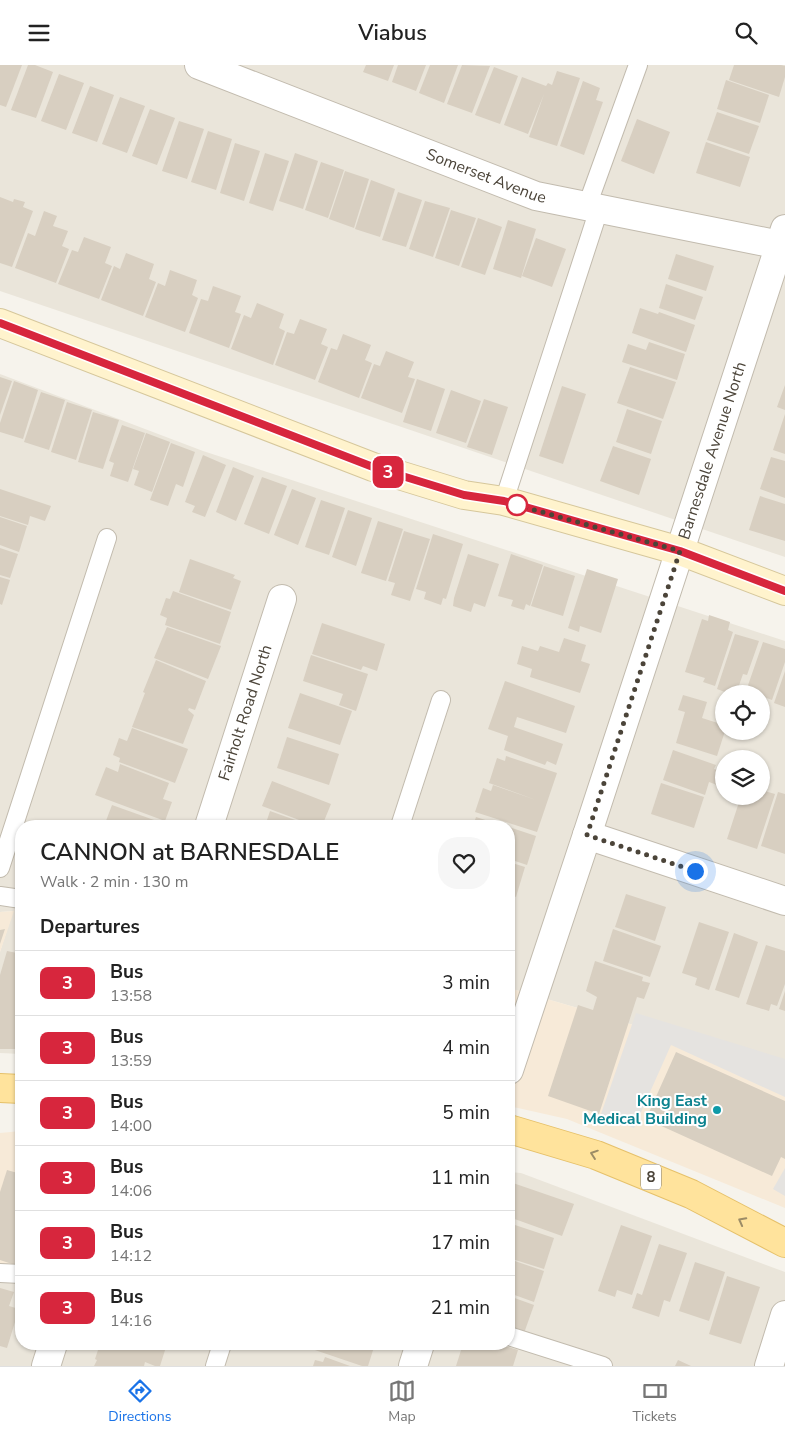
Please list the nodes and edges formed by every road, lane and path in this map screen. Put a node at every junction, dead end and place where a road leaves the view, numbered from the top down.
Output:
1 (199, 65) edge
2 (638, 65) edge
3 (593, 207) junction
4 (783, 240) edge
5 (0, 323) edge
6 (504, 501) junction
7 (107, 538) dead end
8 (680, 551) junction
9 (785, 591) edge
10 (282, 599) dead end
11 (441, 700) dead end
12 (16, 820) edge
13 (211, 820) edge
14 (402, 820) edge
15 (15, 822) edge
16 (587, 835) junction
17 (0, 868) edge
18 (0, 896) edge
19 (15, 898) edge
20 (785, 901) edge
21 (515, 1052) edge
22 (0, 1088) edge
23 (15, 1089) edge
24 (515, 1131) edge
25 (785, 1243) edge
26 (0, 1273) edge
27 (15, 1274) edge
28 (785, 1315) edge
29 (515, 1338) edge
30 (51, 1350) edge
31 (220, 1350) edge
32 (418, 1350) edge
33 (46, 1366) edge
34 (215, 1366) edge
35 (413, 1366) edge
36 (602, 1366) edge
37 (769, 1366) edge

1 - 3 street, Somerset Avenue
2 - 3 lane
3 - 4 street, Somerset Avenue
3 - 6 lane
4 - 8 street, Barnesdale Avenue North
5 - 6 main road
6 - 8 main road
7 - 12 lane
8 - 9 main road
8 - 16 street, Barnesdale Avenue North
10 - 13 street, Fairholt Road North
11 - 14 lane
15 - 17 lane
16 - 20 street
16 - 21 street, Barnesdale Avenue North
18 - 19 lane
22 - 23 main road
25 -> 24 main road, 8
26 - 27 lane
28 - 37 street
29 - 36 lane
30 - 33 street
31 - 34 lane
32 - 35 street

